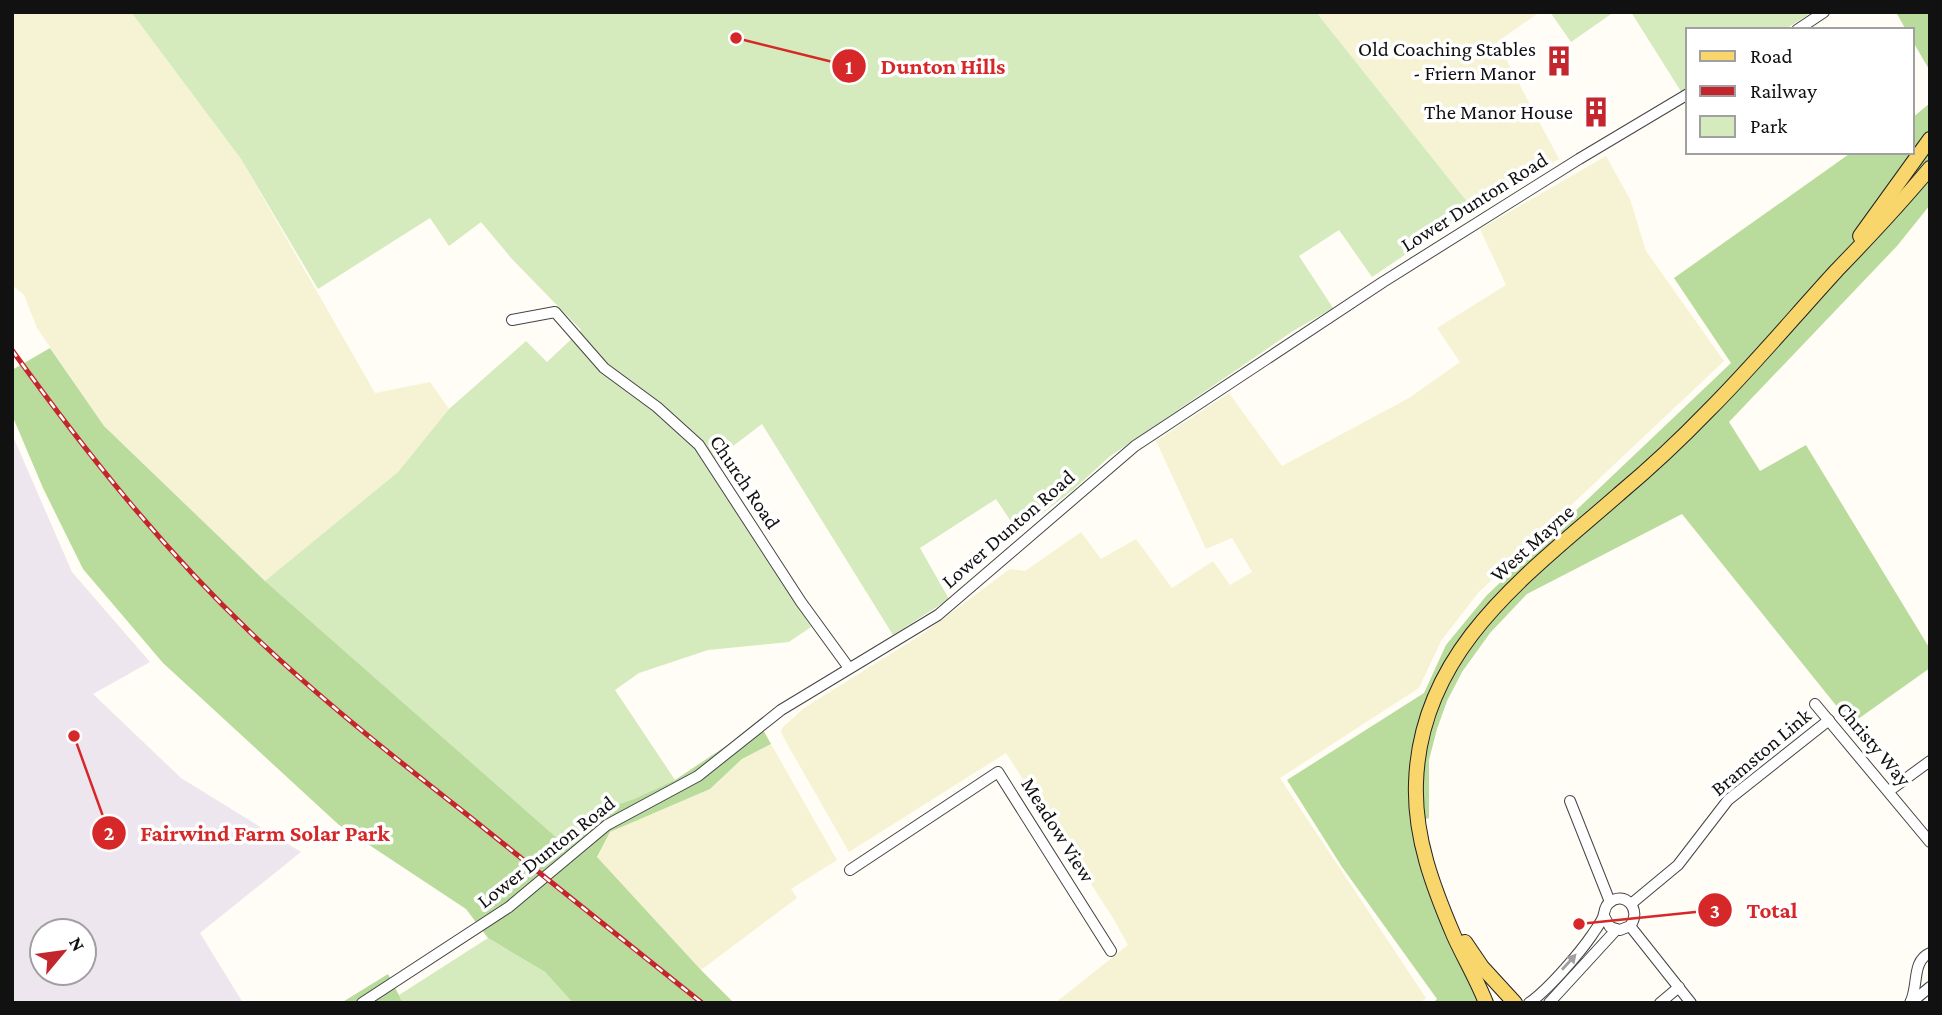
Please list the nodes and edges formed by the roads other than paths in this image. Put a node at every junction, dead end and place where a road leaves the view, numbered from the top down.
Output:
1 (1824, 12) edge
2 (1800, 28) edge
3 (1686, 95) edge
4 (1930, 139) edge
5 (1930, 152) edge
6 (1930, 168) edge
7 (1892, 190) junction
8 (1836, 272) junction
9 (512, 320) dead end
10 (849, 668) junction
11 (1815, 704) dead end
12 (1829, 720) junction
13 (1930, 761) edge
14 (1889, 792) junction
15 (1570, 801) dead end
16 (1930, 842) edge
17 (850, 870) dead end
18 (1609, 902) junction
19 (1631, 904) junction
20 (1604, 916) junction
21 (1448, 918) junction
22 (1630, 926) junction
23 (1616, 930) junction
24 (1111, 951) dead end
25 (1930, 953) edge
26 (1918, 965) junction
27 (1930, 981) edge
28 (1679, 987) junction
29 (1930, 987) edge
30 (362, 1003) edge
31 (1486, 1003) edge
32 (1515, 1003) edge
33 (1530, 1003) edge
34 (1549, 1003) edge
35 (1660, 1003) edge
36 (1691, 1003) edge
37 (1910, 1003) edge

1 - 2 street
3 - 10 street, Lower Dunton Road
4 - 7 main road, West Mayne
5 - 7 main road, West Mayne
6 - 8 main road, West Mayne
7 - 8 main road, West Mayne
8 - 21 main road, West Mayne
9 - 10 street, Church Road
10 - 30 street, Lower Dunton Road
11 - 12 street, Christy Way
12 - 14 street, Christy Way
12 - 19 street, Bramston Link
13 - 14 street
14 - 16 street, Christy Way
15 - 18 street
17 - 24 street, Meadow View
18 - 19 street
18 - 20 street
19 - 22 street
20 - 23 street
33 -> 20 street
21 - 31 main road, West Mayne
21 - 32 main road, West Mayne
22 - 23 street
22 - 28 street
23 - 34 street
25 - 26 street
26 - 27 street
26 - 37 street
28 - 35 street
28 - 36 street
29 - 37 street

